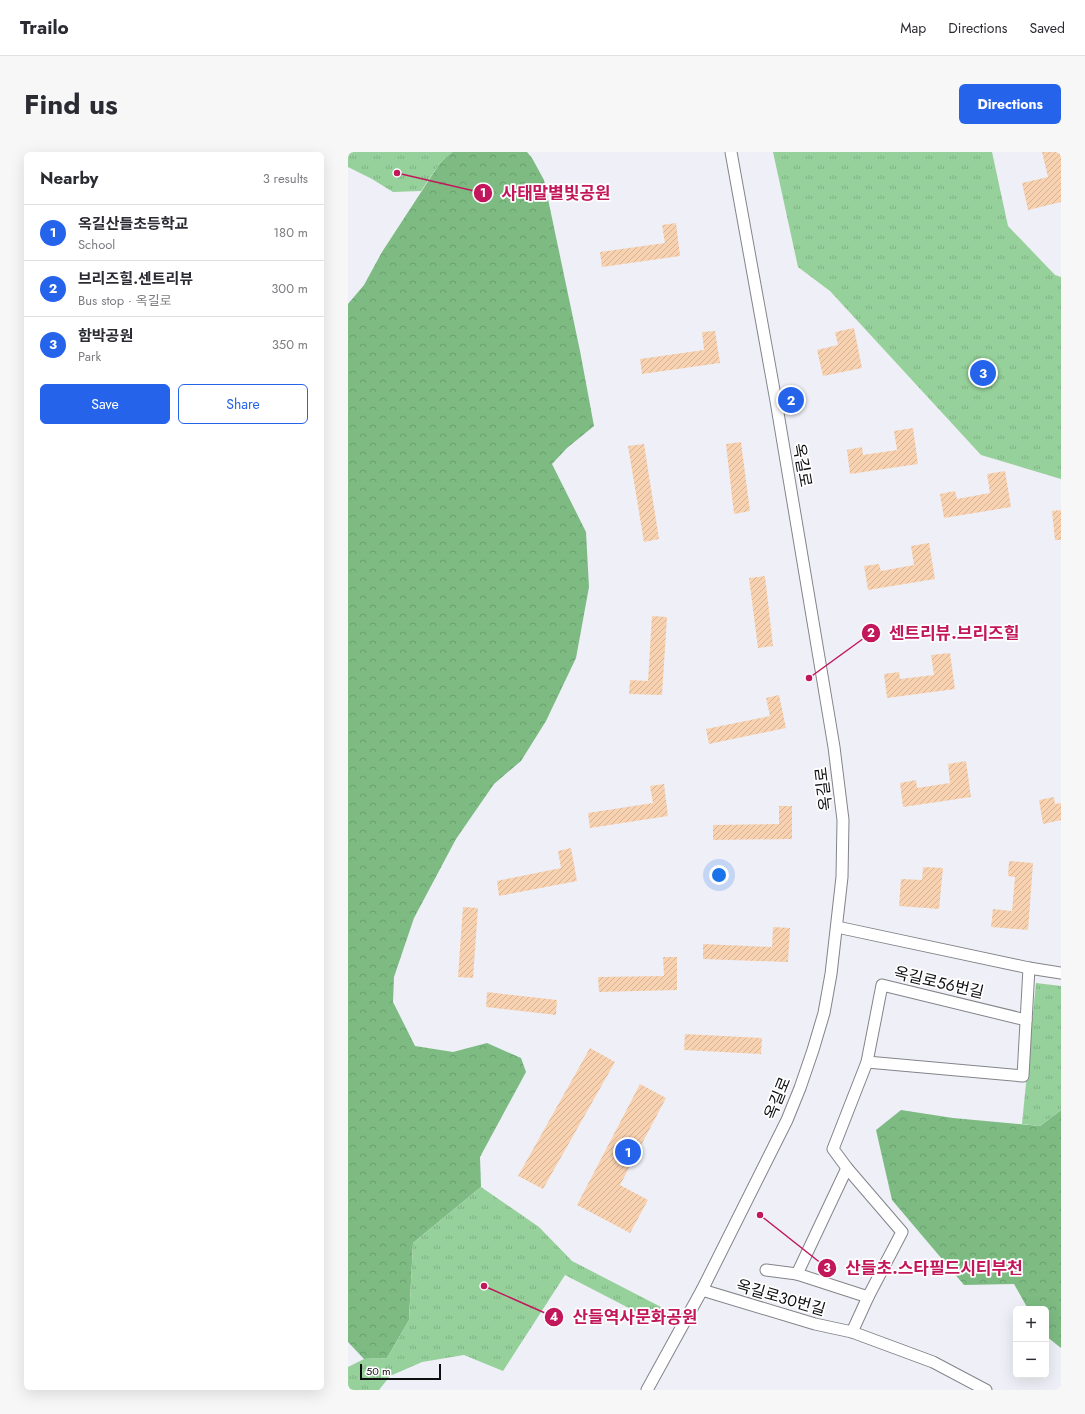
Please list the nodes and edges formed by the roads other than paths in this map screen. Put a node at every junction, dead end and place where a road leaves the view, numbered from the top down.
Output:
1 (731, 152) edge
2 (837, 927) junction
3 (1029, 968) junction
4 (1061, 973) edge
5 (1026, 1020) junction
6 (867, 1062) junction
7 (847, 1168) junction
8 (766, 1270) dead end
9 (797, 1274) junction
10 (702, 1290) junction
11 (868, 1297) junction
12 (852, 1332) junction
13 (647, 1390) edge
14 (986, 1390) edge

1 - 2 street, 옥길로
2 - 3 street, 옥길로56번길
2 - 10 street, 옥길로
3 - 4 street, 옥길로56번길
3 - 5 street
5 - 6 street
5 - 6 street, 옥길로56번길
6 - 7 street
7 - 9 street, 옥길로30번길
7 - 11 street
8 - 9 street
9 - 11 street
10 - 12 street, 옥길로30번길
10 - 13 street, 옥길로
11 - 12 street
12 - 14 street, 옥길로30번길

